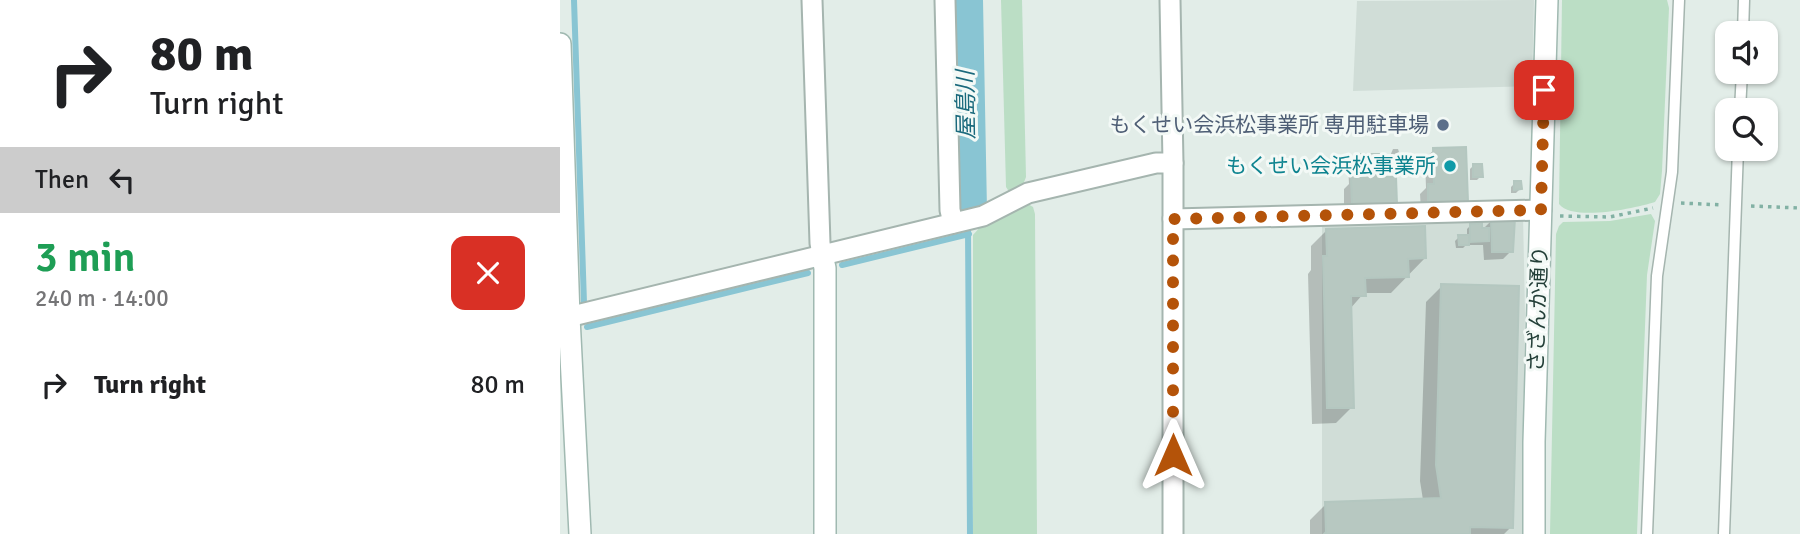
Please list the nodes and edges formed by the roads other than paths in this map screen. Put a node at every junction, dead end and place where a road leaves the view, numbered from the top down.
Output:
1 (812, 0) edge
2 (945, 0) edge
3 (1170, 0) edge
4 (1547, 0) edge
5 (1679, 0) edge
6 (1744, 0) edge
7 (1743, 21) edge
8 (560, 44) edge
9 (1738, 161) edge
10 (1174, 163) junction
11 (1541, 210) junction
12 (1173, 219) junction
13 (953, 223) junction
14 (822, 255) junction
15 (565, 318) edge
16 (580, 534) edge
17 (825, 534) edge
18 (1173, 534) edge
19 (1534, 534) edge
20 (1647, 534) edge
21 (1724, 534) edge

1 - 14 street
2 - 13 street
3 - 10 street
4 - 11 street, さざんか通り
5 - 20 lane
6 - 7 lane
8 - 15 street
9 - 21 lane
10 - 12 street
10 - 13 street
11 - 12 street
11 - 19 street, さざんか通り
12 - 18 street
13 - 14 street
14 - 15 street
14 - 17 street
15 - 16 street

